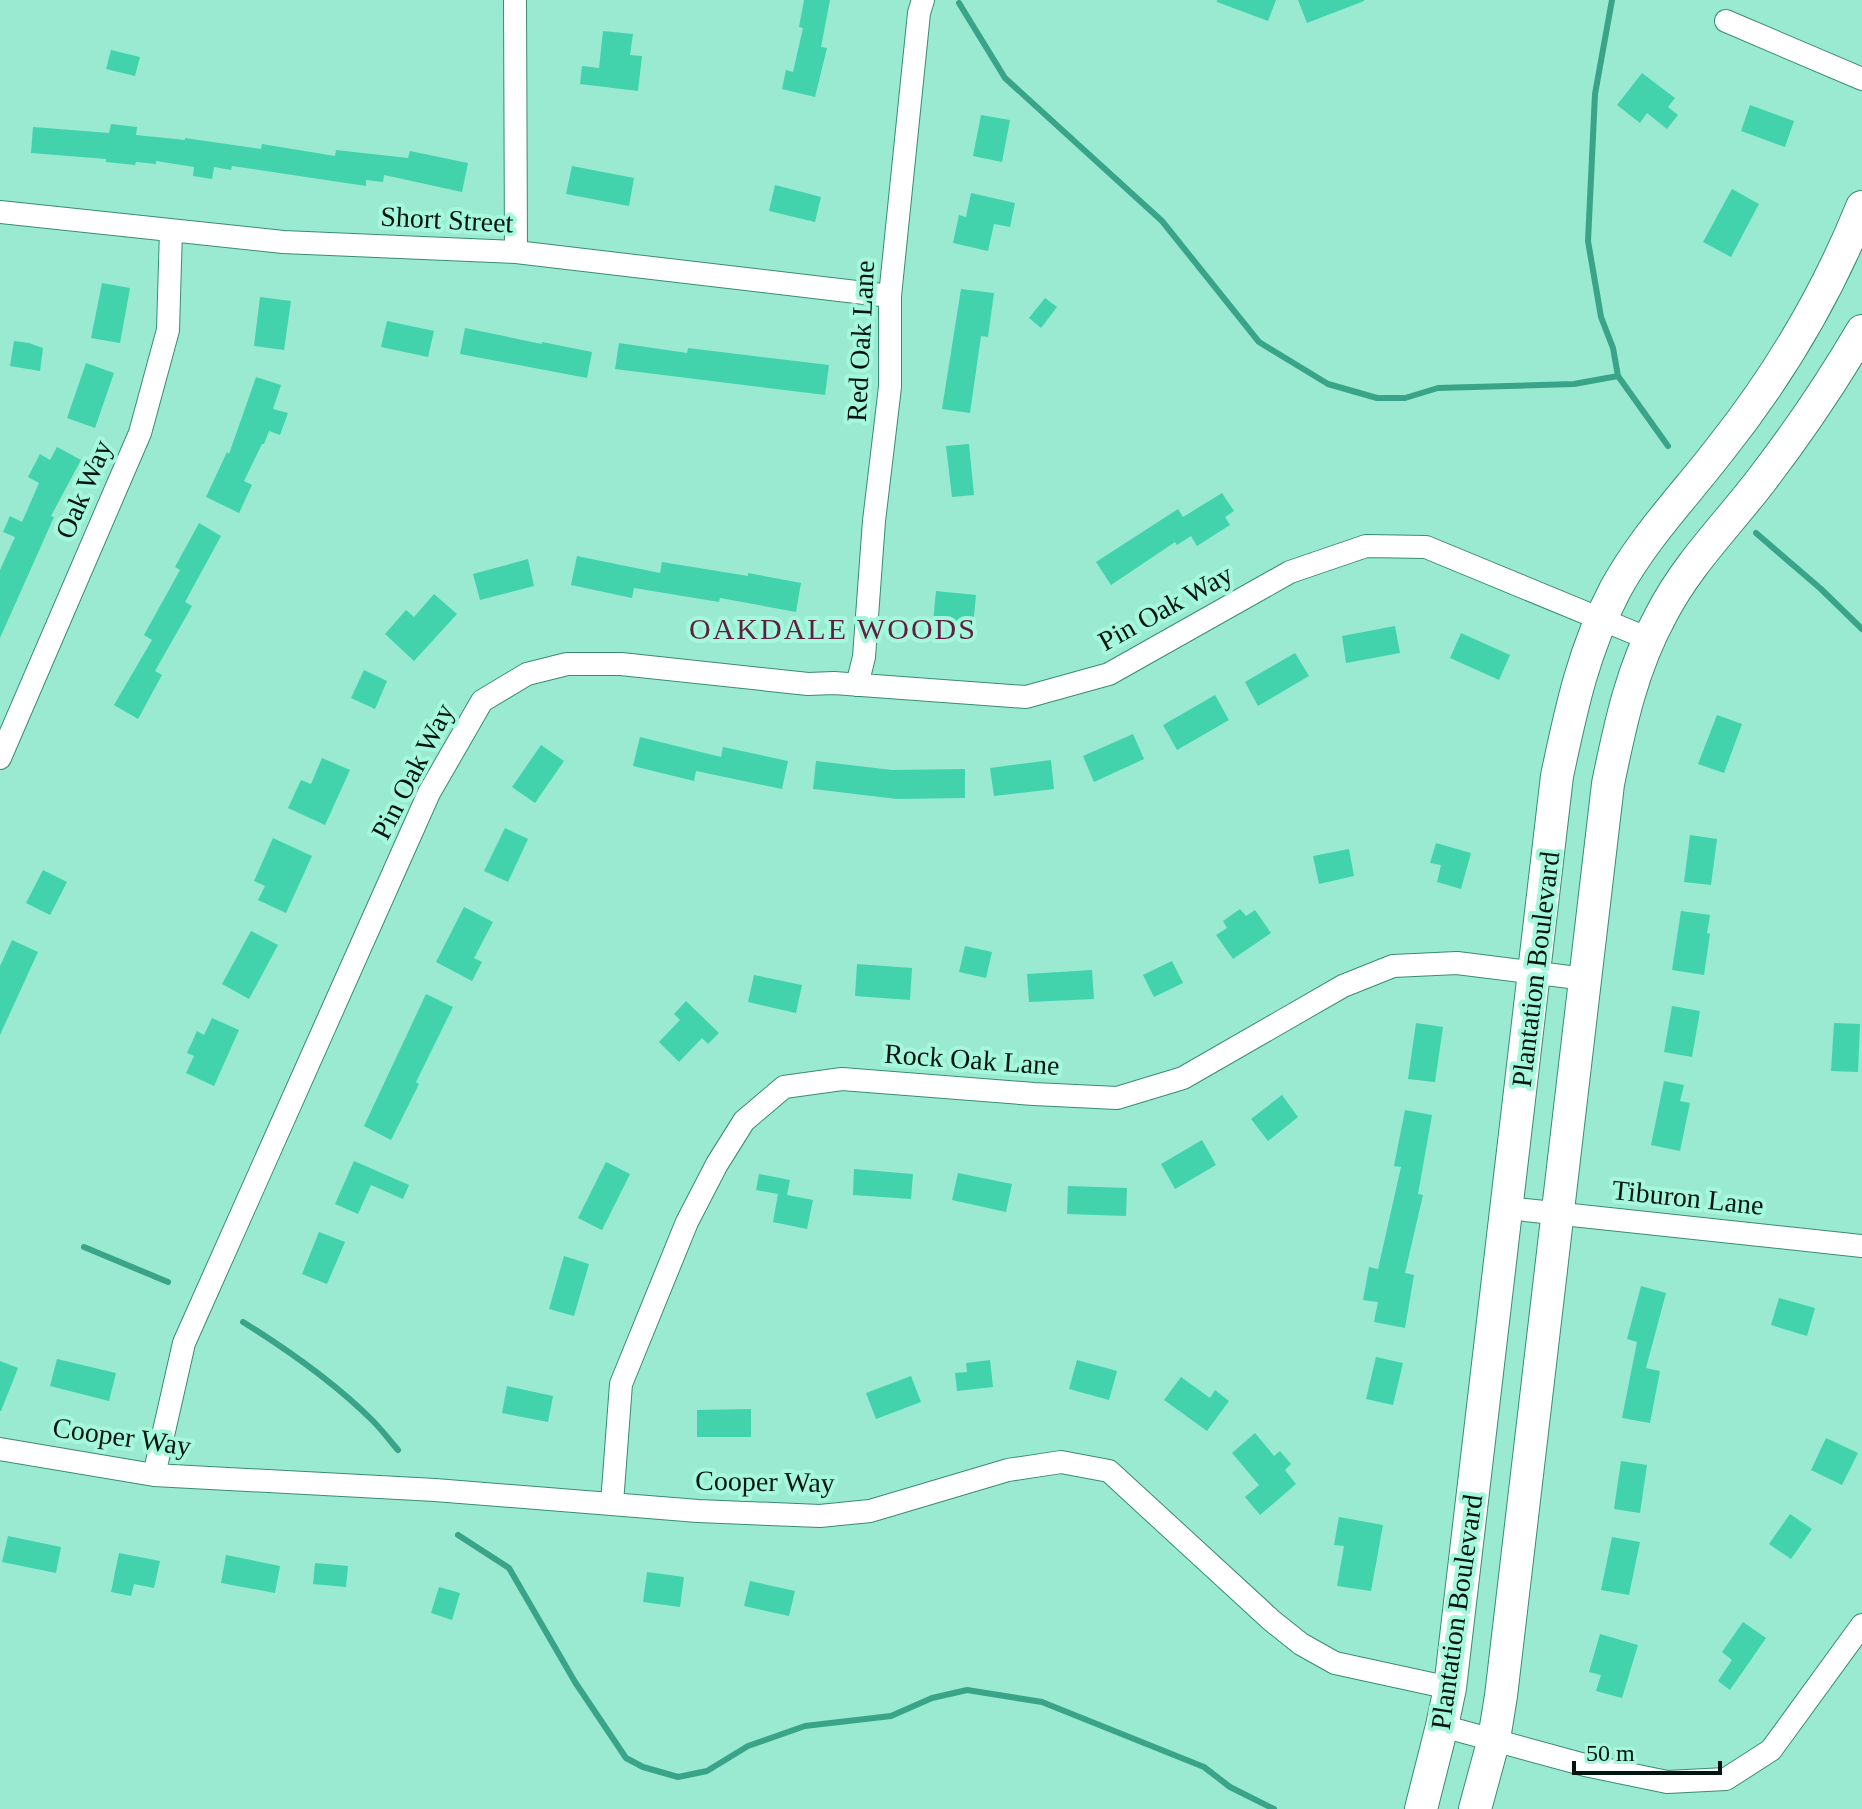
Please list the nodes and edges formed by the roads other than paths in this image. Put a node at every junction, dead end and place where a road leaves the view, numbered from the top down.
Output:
1 (515, 0) edge
2 (923, 0) edge
3 (1726, 21) dead end
4 (1862, 79) edge
5 (1862, 207) edge
6 (0, 212) edge
7 (171, 230) junction
8 (516, 252) junction
9 (890, 296) junction
10 (1862, 331) edge
11 (1602, 618) junction
12 (1649, 639) junction
13 (857, 685) junction
14 (0, 758) edge
15 (1535, 974) junction
16 (1586, 979) junction
17 (1507, 1208) junction
18 (1559, 1214) junction
19 (1862, 1246) edge
20 (0, 1449) edge
21 (154, 1475) junction
22 (612, 1503) junction
23 (1862, 1625) edge
24 (1450, 1688) junction
25 (1442, 1726) junction
26 (1494, 1739) junction
27 (1421, 1809) edge
28 (1475, 1809) edge

1 - 8 street
2 - 9 street, Red Oak Lane
3 - 4 street
5 - 11 street, Plantation Boulevard
6 - 7 street, Short Street
7 - 8 street, Short Street
7 - 14 street, Oak Way
8 - 9 street, Short Street
9 - 13 street, Red Oak Lane
10 - 12 street, Plantation Boulevard
11 - 12 street, Pin Oak Way
11 - 13 street, Pin Oak Way
11 - 15 street, Plantation Boulevard
12 - 16 street, Plantation Boulevard
13 - 21 street, Pin Oak Way
15 - 16 street, Rock Oak Lane
15 - 17 street, Plantation Boulevard
15 - 22 street, Rock Oak Lane
16 - 18 street, Plantation Boulevard
17 - 18 street, Tiburon Lane
17 - 24 street, Plantation Boulevard
18 - 19 street, Tiburon Lane
18 - 26 street, Plantation Boulevard
20 - 21 street, Cooper Way
21 - 22 street, Cooper Way
22 - 24 street, Cooper Way
23 - 26 street
24 - 25 street, Plantation Boulevard
25 - 26 street
25 - 27 street, Plantation Boulevard
26 - 28 street, Plantation Boulevard

